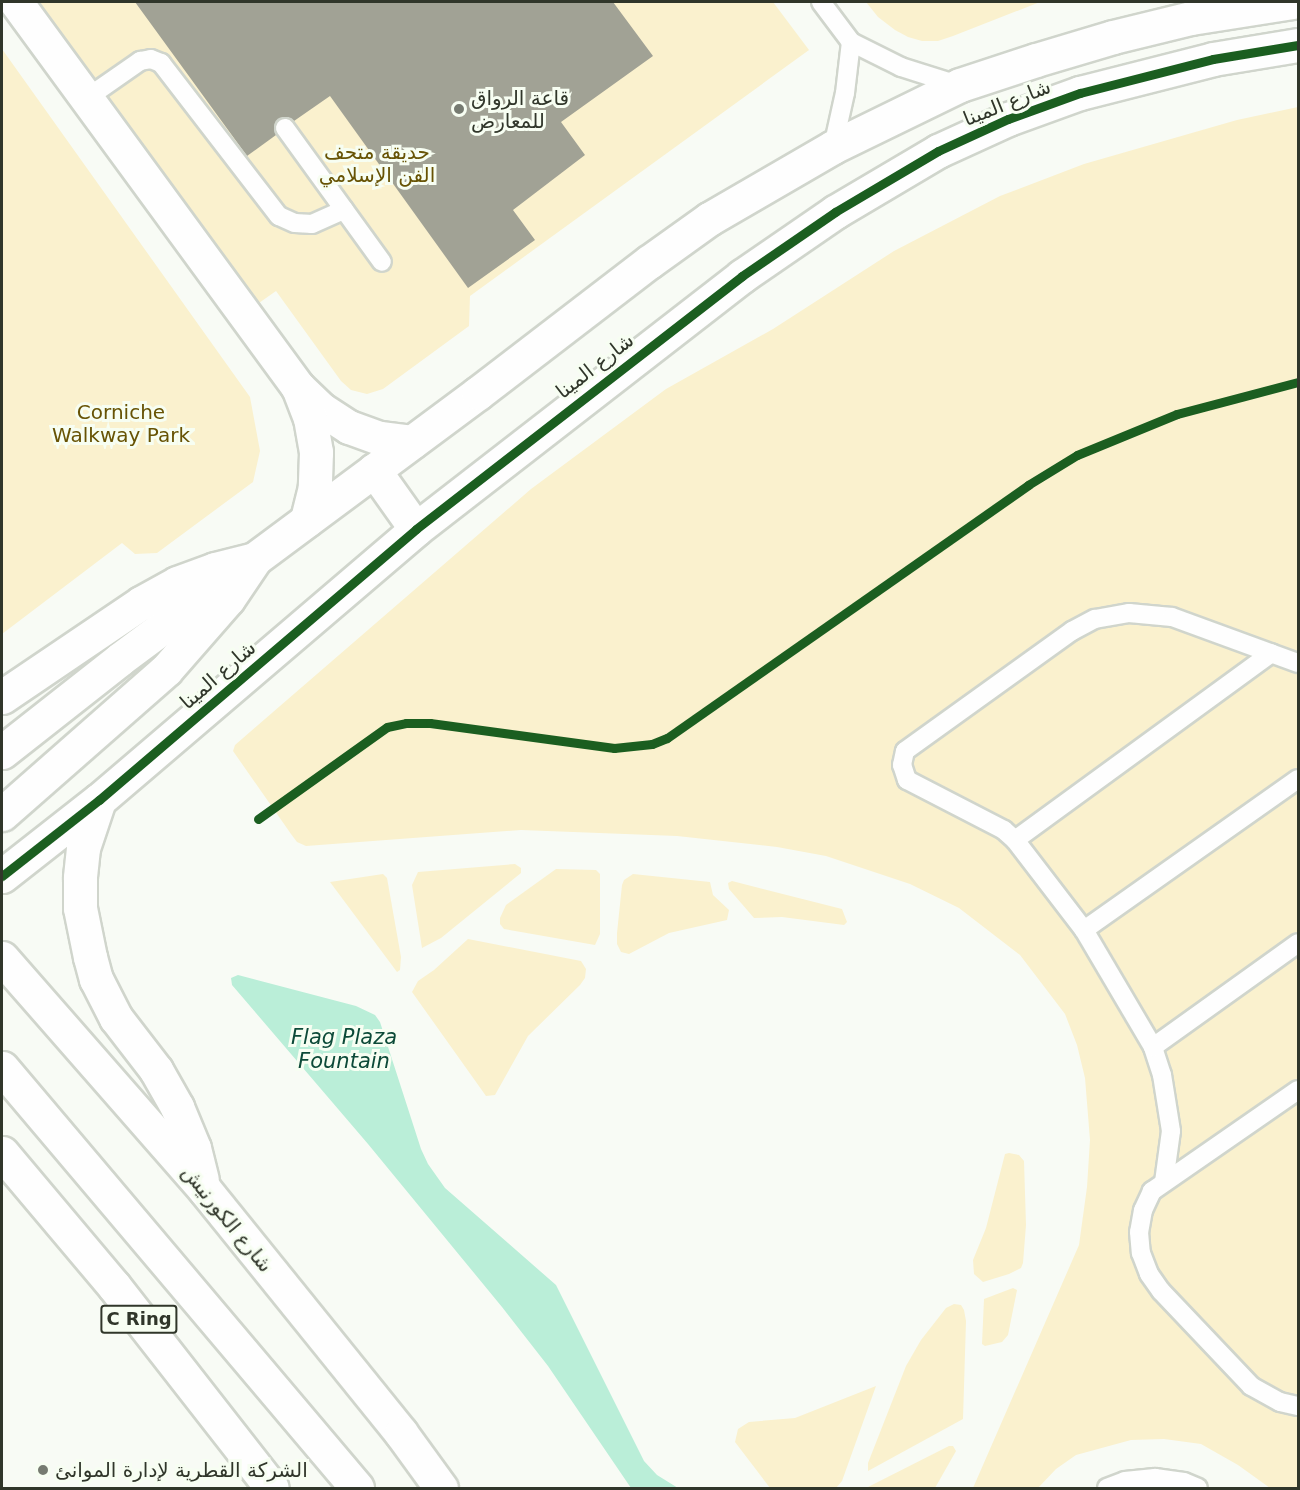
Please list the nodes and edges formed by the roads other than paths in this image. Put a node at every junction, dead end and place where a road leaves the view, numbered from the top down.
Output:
1 (16, 2) edge
2 (821, 2) edge
3 (1293, 2) edge
4 (850, 42) junction
5 (1299, 45) edge
6 (960, 85) junction
7 (87, 98) junction
8 (285, 128) dead end
9 (833, 147) junction
10 (344, 210) junction
11 (382, 262) dead end
12 (297, 386) junction
13 (412, 442) junction
14 (374, 471) junction
15 (307, 520) junction
16 (416, 529) junction
17 (255, 560) junction
18 (1271, 653) junction
19 (1299, 663) edge
20 (2, 697) edge
21 (2, 752) edge
22 (1299, 779) edge
23 (99, 800) junction
24 (2, 814) edge
25 (1015, 840) junction
26 (2, 876) edge
27 (1084, 930) junction
28 (1299, 943) edge
29 (2, 958) edge
30 (1153, 1047) junction
31 (2, 1068) edge
32 (1299, 1090) edge
33 (2, 1153) edge
34 (1164, 1182) junction
35 (205, 1190) junction
36 (1299, 1406) edge
37 (272, 1488) edge
38 (357, 1488) edge
39 (441, 1488) edge
40 (1107, 1488) edge
41 (1198, 1488) edge

1 - 7 main road
2 - 4 lane
3 - 6 main road, شارع المينا
4 - 6 lane
4 - 9 lane
5 - 16 main road, شارع المينا
6 - 9 main road, شارع المينا
7 - 10 lane
7 - 12 main road
8 - 10 lane
9 - 13 main road, شارع المينا
10 - 11 lane
12 - 13 main road
12 - 15 main road
13 - 14 main road, شارع المينا
14 - 15 main road, شارع المينا
14 - 16 main road
15 - 17 main road, شارع المينا
16 - 23 main road, شارع المينا
17 - 20 main road
17 - 21 main road, شارع المينا
17 - 24 main road
18 - 19 lane
18 - 25 lane
18 - 25 lane
22 - 27 lane
23 - 26 main road, شارع المينا
23 - 35 main road
25 - 27 lane
27 - 30 lane
28 - 30 lane
29 - 35 main road, شارع الكورنيش
30 - 34 lane
31 - 38 main road
32 - 34 lane
33 - 37 main road, C Ring
34 - 36 lane
35 - 39 main road, شارع الكورنيش
40 - 41 lane

